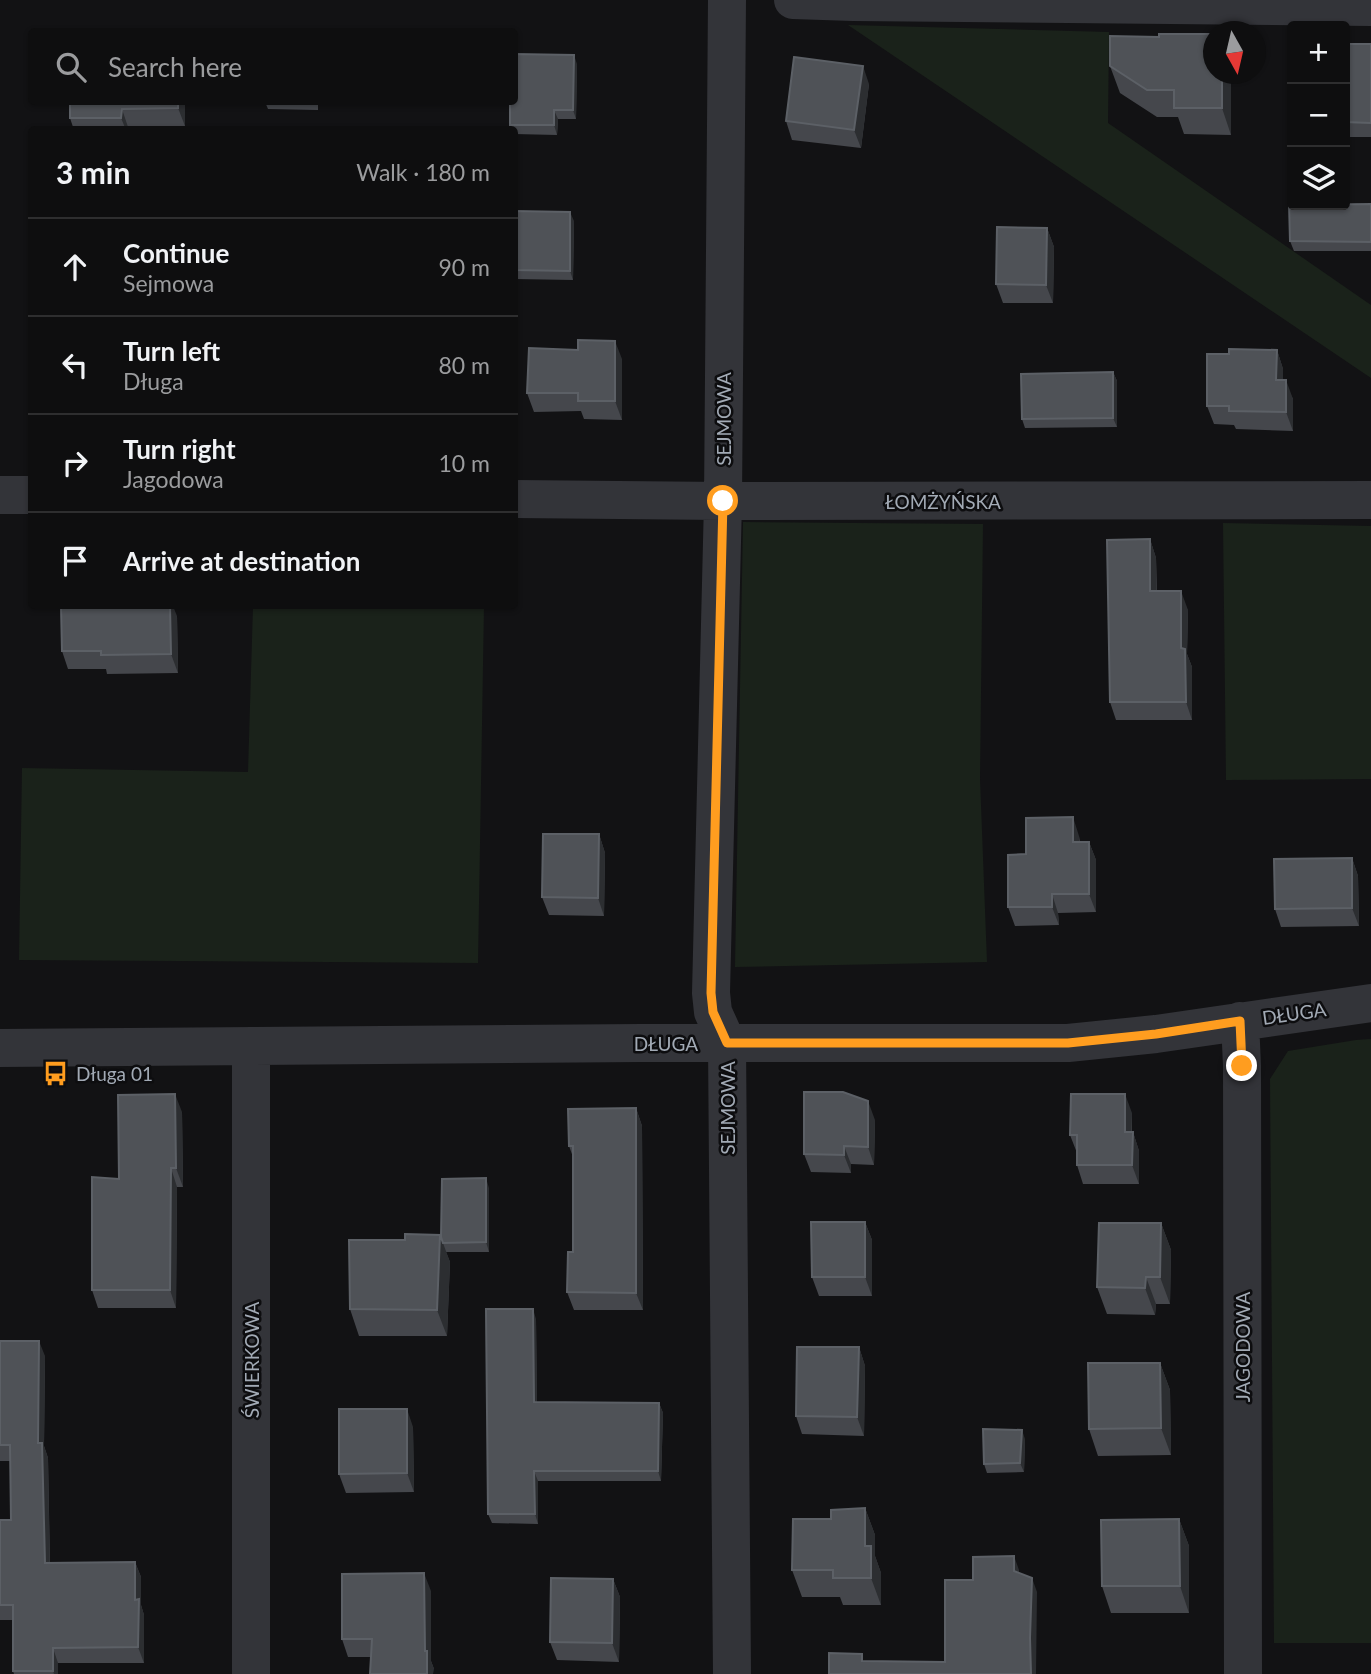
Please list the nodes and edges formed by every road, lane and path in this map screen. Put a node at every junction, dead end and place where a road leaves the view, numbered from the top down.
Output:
1 (727, 0) edge
2 (793, 0) edge
3 (1371, 7) edge
4 (0, 495) edge
5 (28, 495) edge
6 (518, 499) edge
7 (1371, 500) edge
8 (723, 501) junction
9 (1371, 1003) edge
10 (1240, 1021) junction
11 (727, 1043) junction
12 (251, 1046) junction
13 (0, 1048) edge
14 (251, 1674) edge
15 (732, 1674) edge
16 (1243, 1674) edge

1 - 8 street, SEJMOWA
2 - 3 street
4 - 5 street
6 - 8 street, ŁOMŻYŃSKA
7 - 8 street, ŁOMŻYŃSKA
8 - 11 street, SEJMOWA
9 - 10 street, DŁUGA
10 - 11 street, DŁUGA
10 - 16 street, JAGODOWA
11 - 12 street, DŁUGA
11 - 15 street, SEJMOWA
12 - 13 street, DŁUGA
12 - 14 street, ŚWIERKOWA

